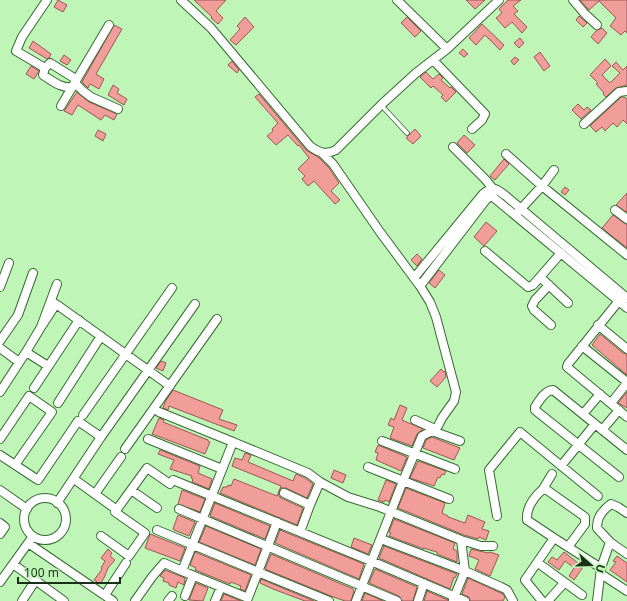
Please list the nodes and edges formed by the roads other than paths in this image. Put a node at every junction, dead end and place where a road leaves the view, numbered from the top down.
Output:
1 (47, 0) edge
2 (181, 0) edge
3 (397, 0) edge
4 (499, 0) edge
5 (574, 0) edge
6 (109, 25) dead end
7 (597, 25) dead end
8 (447, 48) junction
9 (433, 60) junction
10 (45, 68) junction
11 (75, 84) junction
12 (627, 91) edge
13 (381, 105) junction
14 (61, 106) dead end
15 (118, 109) dead end
16 (584, 124) dead end
17 (472, 129) dead end
18 (407, 133) dead end
19 (453, 147) dead end
20 (322, 153) junction
21 (506, 154) dead end
22 (554, 170) dead end
23 (542, 186) junction
24 (494, 193) junction
25 (521, 208) junction
26 (615, 210) dead end
27 (515, 215) junction
28 (627, 220) edge
29 (465, 222) junction
30 (485, 251) dead end
31 (561, 253) junction
32 (627, 255) edge
33 (9, 263) dead end
34 (33, 273) dead end
35 (540, 277) junction
36 (414, 278) junction
37 (57, 284) dead end
38 (549, 285) junction
39 (0, 286) edge
40 (420, 286) junction
41 (528, 287) junction
42 (172, 288) dead end
43 (624, 297) edge
44 (534, 301) junction
45 (568, 303) dead end
46 (195, 304) dead end
47 (627, 308) edge
48 (217, 319) dead end
49 (78, 320) junction
50 (551, 325) dead end
51 (598, 325) junction
52 (41, 327) junction
53 (101, 336) junction
54 (0, 341) edge
55 (582, 346) junction
56 (0, 348) edge
57 (627, 349) edge
58 (26, 352) junction
59 (125, 354) junction
60 (19, 362) junction
61 (48, 366) junction
62 (148, 370) junction
63 (627, 383) edge
64 (170, 386) junction
65 (34, 388) dead end
66 (0, 392) edge
67 (600, 394) junction
68 (58, 403) dead end
69 (611, 403) junction
70 (619, 410) junction
71 (159, 412) dead end
72 (583, 414) junction
73 (83, 415) dead end
74 (627, 417) edge
75 (415, 420) dead end
76 (594, 424) junction
77 (434, 430) junction
78 (602, 430) junction
79 (1, 436) edge
80 (101, 437) junction
81 (148, 439) dead end
82 (382, 441) dead end
83 (460, 441) dead end
84 (233, 442) junction
85 (578, 444) junction
86 (627, 450) edge
87 (414, 453) junction
88 (0, 455) edge
89 (16, 465) junction
90 (561, 466) junction
91 (368, 467) dead end
92 (222, 469) junction
93 (456, 469) dead end
94 (552, 474) dead end
95 (619, 477) dead end
96 (74, 479) junction
97 (403, 481) junction
98 (320, 482) junction
99 (543, 489) junction
100 (0, 490) edge
101 (131, 490) junction
102 (95, 494) junction
103 (284, 494) dead end
104 (212, 496) junction
105 (598, 496) dead end
106 (449, 499) dead end
107 (57, 503) junction
108 (310, 505) junction
109 (157, 508) dead end
110 (27, 509) junction
111 (179, 509) dead end
112 (117, 510) junction
113 (392, 512) junction
114 (627, 513) edge
115 (497, 516) dead end
116 (203, 519) junction
117 (277, 522) junction
118 (0, 523) edge
119 (157, 530) dead end
120 (300, 532) junction
121 (0, 534) edge
122 (101, 536) dead end
123 (554, 538) junction
124 (381, 539) junction
125 (31, 540) junction
126 (462, 540) junction
127 (610, 542) junction
128 (192, 545) junction
129 (267, 546) junction
130 (493, 546) dead end
131 (568, 547) junction
132 (627, 554) edge
133 (372, 561) junction
134 (126, 563) dead end
135 (538, 563) junction
136 (13, 564) junction
137 (182, 571) junction
138 (464, 571) junction
139 (601, 571) junction
140 (258, 572) junction
141 (193, 576) junction
142 (35, 581) junction
143 (0, 582) edge
144 (424, 583) junction
145 (564, 583) junction
146 (362, 585) junction
147 (221, 587) junction
148 (627, 591) edge
149 (104, 595) junction
150 (582, 595) dead end
151 (185, 596) dead end
152 (453, 599) edge
153 (22, 601) edge
154 (64, 601) edge
155 (113, 601) edge
156 (136, 601) edge
157 (216, 601) edge
158 (329, 601) edge
159 (356, 601) edge
160 (397, 601) edge
161 (418, 601) edge
162 (465, 601) edge
163 (513, 601) edge
164 (542, 601) edge
165 (548, 601) edge
166 (597, 601) edge

1 - 10 street
2 - 20 street
3 - 8 street
4 - 8 street
5 - 7 street
6 - 11 street
8 - 9 street
9 - 13 street
9 - 17 street
10 - 11 street
10 - 11 street
11 - 14 street
11 - 15 street
12 - 16 street
13 - 18 lane
13 - 20 street
19 - 24 street
20 - 36 street
21 - 23 street
22 - 23 street
23 - 25 street
23 - 32 street
24 - 25 street
24 - 27 street
24 - 29 street
25 - 27 street
25 - 43 street
26 - 28 street
27 - 31 street
29 - 36 street
29 - 40 street
30 - 41 street
31 - 35 street
31 - 43 street
33 - 39 street
34 - 54 street
35 - 38 street
35 - 41 street
36 - 40 street
37 - 52 street
38 - 44 street
38 - 45 street
40 - 77 street
41 - 44 street
42 - 59 street
43 - 47 street
43 - 51 street
44 - 50 street
46 - 62 street
48 - 64 street
49 - 52 street
49 - 53 street
49 - 61 street
51 - 55 street
51 - 57 street
52 - 58 street
53 - 59 street
53 - 68 street
55 - 63 street
55 - 67 street
56 - 60 street
58 - 60 street
58 - 61 street
59 - 62 street
59 - 73 street
60 - 66 street
61 - 65 street
62 - 64 street
62 - 80 street
63 - 69 street
64 - 102 street
67 - 69 street
67 - 72 street
69 - 70 street
70 - 74 street
70 - 78 street
71 - 84 street
72 - 76 street
72 - 85 street
75 - 77 street
76 - 78 street
76 - 85 street
77 - 83 street
77 - 87 street
78 - 86 street
79 - 89 street
80 - 89 street
80 - 96 street
81 - 92 street
82 - 87 street
84 - 92 street
84 - 98 street
85 - 90 street
85 - 95 street
87 - 93 street
87 - 97 street
88 - 89 street
90 - 105 street
90 - 115 street
91 - 97 street
92 - 104 street
94 - 99 street
96 - 102 street
96 - 107 street
97 - 106 street
97 - 113 street
98 - 108 street
98 - 113 street
99 - 123 street
99 - 131 street
100 - 110 street
101 - 104 street
101 - 109 street
101 - 112 street
102 - 112 street
103 - 108 street
104 - 116 street
104 - 117 street
107 - 110 street
107 - 125 street
108 - 120 street
110 - 125 street
111 - 116 street
112 - 122 street
113 - 124 street
113 - 126 street
114 - 127 street
116 - 128 street
116 - 129 street
117 - 120 street
117 - 129 street
118 - 121 street
119 - 128 street
120 - 133 street
123 - 131 street
123 - 135 street
124 - 133 street
124 - 138 street
125 - 136 street
125 - 149 street
126 - 130 street
126 - 138 street
127 - 132 street
127 - 139 street
128 - 137 street
128 - 140 street
129 - 140 street
129 - 146 street
131 - 139 street
133 - 144 street
133 - 146 street
134 - 149 street
135 - 145 street
135 - 164 street
136 - 142 street
136 - 143 street
137 - 141 street
137 - 156 street
138 - 152 street
138 - 163 street
139 - 148 street
139 - 166 street
140 - 147 street
140 - 158 street
141 - 147 street
141 - 151 street
142 - 153 street
142 - 154 street
144 - 152 street
144 - 161 street
145 - 150 street
145 - 165 street
146 - 159 street
146 - 160 street
147 - 157 street
149 - 155 street
152 - 162 street

